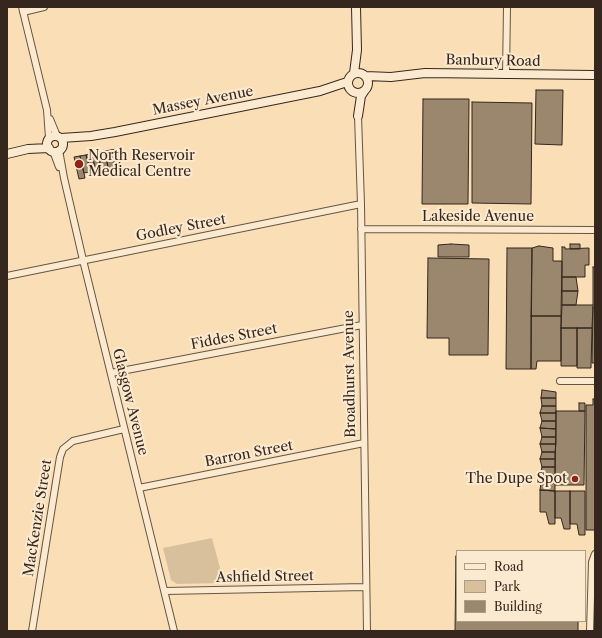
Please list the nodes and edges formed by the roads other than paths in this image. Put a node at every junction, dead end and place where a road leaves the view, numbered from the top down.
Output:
1 (44, 7) edge
2 (356, 7) edge
3 (507, 7) edge
4 (22, 10) edge
5 (357, 50) junction
6 (354, 73) junction
7 (364, 75) junction
8 (506, 75) junction
9 (595, 75) edge
10 (391, 77) junction
11 (348, 82) junction
12 (366, 88) junction
13 (320, 91) junction
14 (352, 91) junction
15 (358, 116) junction
16 (55, 143) junction
17 (7, 154) edge
18 (361, 204) junction
19 (361, 228) junction
20 (595, 230) edge
21 (83, 260) junction
22 (7, 276) edge
23 (362, 325) junction
24 (111, 374) junction
25 (560, 381) dead end
26 (595, 382) edge
27 (124, 428) junction
28 (364, 443) junction
29 (139, 488) junction
30 (595, 554) edge
31 (366, 587) junction
32 (165, 591) junction
33 (32, 631) edge
34 (174, 631) edge
35 (367, 631) edge
36 (590, 631) edge

1 - 4 street
2 - 5 street
3 - 8 street
4 - 16 street, Glasgow Avenue
5 - 6 street
5 - 7 street
6 - 7 street
6 - 11 street
7 - 10 street, Banbury Road
7 - 12 street
8 - 9 street, Banbury Road
8 - 10 street, Banbury Road
10 - 12 street, Banbury Road
11 - 13 street, Massey Avenue
11 - 14 street
12 - 14 street
12 - 15 street, Broadhurst Avenue
13 - 14 street, Massey Avenue
13 - 16 street, Massey Avenue
14 - 15 street, Broadhurst Avenue
15 - 18 street, Broadhurst Avenue
16 - 17 street, Massey Avenue
16 - 21 street, Glasgow Avenue
18 - 19 street, Broadhurst Avenue
18 - 21 street, Godley Street
19 - 20 street, Lakeside Avenue
19 - 23 street, Broadhurst Avenue
21 - 22 street, Godley Street
21 - 24 street, Glasgow Avenue
23 - 24 street, Fiddes Street
23 - 28 street, Broadhurst Avenue
24 - 27 street, Glasgow Avenue
25 - 26 street
27 - 29 street, Glasgow Avenue
27 - 33 street, MacKenzie Street
28 - 29 street, Barron Street
28 - 31 street, Broadhurst Avenue
29 - 32 street, Glasgow Avenue
30 - 36 street
31 - 32 street, Ashfield Street
31 - 35 street, Broadhurst Avenue
32 - 34 street, Glasgow Avenue

